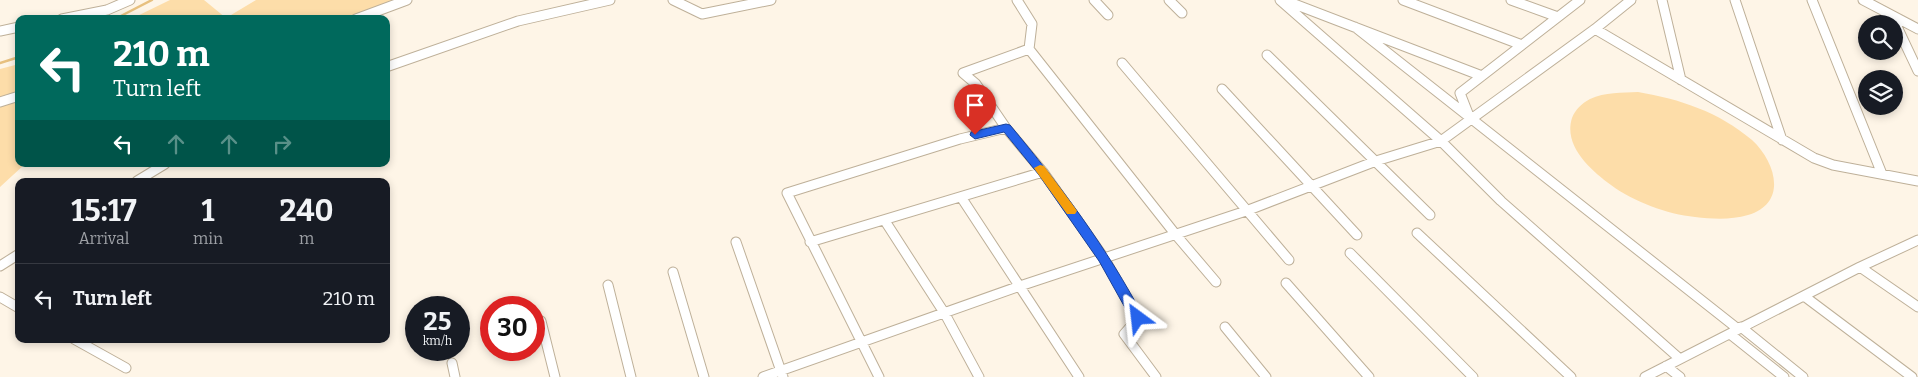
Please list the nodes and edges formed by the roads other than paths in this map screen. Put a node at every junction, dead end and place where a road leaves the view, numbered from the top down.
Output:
1 (130, 0) edge
2 (407, 0) edge
3 (610, 0) edge
4 (673, 0) edge
5 (732, 0) edge
6 (771, 0) edge
7 (1017, 0) edge
8 (1094, 0) edge
9 (1169, 0) edge
10 (1280, 0) edge
11 (1284, 0) edge
12 (1403, 0) edge
13 (1511, 0) edge
14 (1580, 0) edge
15 (1631, 0) edge
16 (1662, 0) edge
17 (1735, 0) edge
18 (1812, 0) edge
19 (1863, 0) edge
20 (736, 8) junction
21 (1182, 13) dead end
22 (82, 15) edge
23 (367, 15) edge
24 (1108, 15) dead end
25 (1892, 15) edge
26 (1558, 17) junction
27 (1903, 21) edge
28 (1355, 26) junction
29 (15, 28) edge
30 (1595, 29) junction
31 (1918, 29) edge
32 (0, 31) edge
33 (1903, 39) edge
34 (1522, 45) junction
35 (1029, 50) junction
36 (1267, 55) dead end
37 (1122, 63) dead end
38 (390, 66) edge
39 (1918, 71) edge
40 (1482, 76) junction
41 (1681, 80) junction
42 (1222, 89) dead end
43 (15, 97) edge
44 (0, 102) edge
45 (1470, 118) junction
46 (1006, 128) junction
47 (1782, 140) junction
48 (1441, 141) junction
49 (1376, 161) junction
50 (160, 167) edge
51 (1043, 172) junction
52 (1882, 174) junction
53 (142, 178) edge
54 (1918, 181) edge
55 (1312, 186) junction
56 (961, 197) junction
57 (1246, 211) junction
58 (1430, 215) dead end
59 (885, 221) junction
60 (1417, 233) dead end
61 (1176, 235) junction
62 (1358, 235) dead end
63 (1918, 240) edge
64 (736, 242) dead end
65 (810, 242) junction
66 (1350, 253) dead end
67 (15, 257) edge
68 (1104, 258) junction
69 (1289, 260) dead end
70 (0, 266) edge
71 (1860, 267) junction
72 (673, 272) dead end
73 (1216, 282) dead end
74 (1286, 283) dead end
75 (608, 286) dead end
76 (1020, 286) junction
77 (1804, 296) junction
78 (0, 297) edge
79 (15, 306) edge
80 (1918, 307) edge
81 (945, 314) junction
82 (1225, 326) dead end
83 (1736, 330) junction
84 (545, 336) edge
85 (863, 342) junction
86 (81, 343) edge
87 (1680, 359) junction
88 (452, 362) dead end
89 (1666, 366) junction
90 (126, 368) dead end
91 (782, 374) edge
92 (455, 377) edge
93 (555, 377) edge
94 (631, 377) edge
95 (704, 377) edge
96 (763, 377) edge
97 (879, 377) edge
98 (978, 377) edge
99 (1080, 377) edge
100 (1156, 377) edge
101 (1266, 377) edge
102 (1369, 377) edge
103 (1473, 377) edge
104 (1570, 377) edge
105 (1645, 377) edge
106 (1680, 377) edge
107 (1784, 377) edge
108 (1804, 377) edge
109 (1912, 377) edge

1 - 22 street
2 - 23 street
3 - 38 street
4 - 20 street
5 - 20 street
6 - 20 street
7 - 35 street
8 - 24 street
9 - 21 street
10 - 48 street
11 - 28 street
12 - 34 street
13 - 26 street
14 - 26 street
15 - 30 street
16 - 41 street
17 - 47 street
18 - 52 street
19 - 25 street
26 - 34 street
27 - 31 street
28 - 40 street
28 - 45 street
29 - 32 street
30 - 41 street
30 - 45 street
33 - 39 street
34 - 40 street
35 - 46 street
35 - 61 street
36 - 49 street
37 - 57 street
40 - 45 street
41 - 47 street
42 - 55 street
43 - 44 street
45 - 48 street
45 - 83 street
46 - 51 street
46 - 65 street
47 - 52 street
48 - 49 street
48 - 87 street
49 - 55 street
49 - 58 street
50 - 53 street
51 - 56 street
51 - 68 street
52 - 54 street
55 - 57 street
55 - 62 street
56 - 59 street
56 - 76 street
57 - 61 street
57 - 69 street
59 - 65 street
59 - 81 street
60 - 104 street
61 - 68 street
61 - 73 street
63 - 71 street
64 - 91 street
65 - 85 street
66 - 103 street
67 - 70 street
68 - 76 street
68 - 100 street
71 - 77 street
71 - 80 street
72 - 95 street
74 - 102 street
75 - 94 street
76 - 81 street
76 - 99 street
77 - 83 street
77 - 109 street
78 - 79 street
81 - 85 street
81 - 98 street
82 - 101 street
83 - 87 street
83 - 107 street
83 - 108 street
84 - 93 street
85 - 91 street
85 - 97 street
86 - 90 street
87 - 89 street
88 - 92 street
89 - 105 street
89 - 106 street
91 - 96 street

